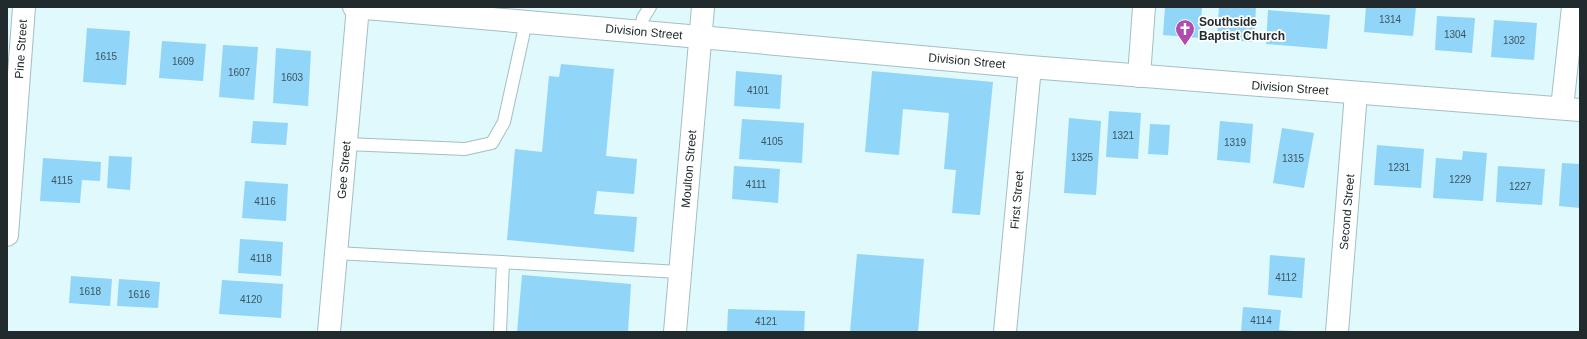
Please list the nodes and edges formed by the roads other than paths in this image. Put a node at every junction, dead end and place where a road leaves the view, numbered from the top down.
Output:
1 (24, 7) edge
2 (354, 7) edge
3 (358, 7) edge
4 (650, 7) edge
5 (703, 7) edge
6 (1144, 7) edge
7 (1573, 7) edge
8 (526, 22) junction
9 (640, 32) junction
10 (700, 37) junction
11 (1030, 67) junction
12 (1139, 76) junction
13 (1356, 93) junction
14 (1571, 109) edge
15 (346, 144) junction
16 (7, 235) edge
17 (336, 253) junction
18 (503, 262) junction
19 (680, 272) junction
20 (329, 332) edge
21 (500, 332) edge
22 (675, 332) edge
23 (1005, 332) edge
24 (1337, 332) edge

1 - 16 street, Pine Street
2 - 3 street, Division Street
3 - 8 street, Division Street
3 - 15 street, Gee Street
4 - 9 lane
5 - 10 street, Moulton Street
6 - 12 street
7 - 14 street
8 - 9 street, Division Street
8 - 15 lane
9 - 10 street, Division Street
10 - 11 street, Division Street
10 - 19 street, Moulton Street
11 - 12 street, Division Street
11 - 23 street, First Street
12 - 13 street, Division Street
13 - 14 street, Division Street
13 - 24 street, Second Street
15 - 17 street, Gee Street
17 - 18 lane
17 - 20 street, Gee Street
18 - 19 lane
18 - 21 lane
19 - 22 street, Moulton Street

